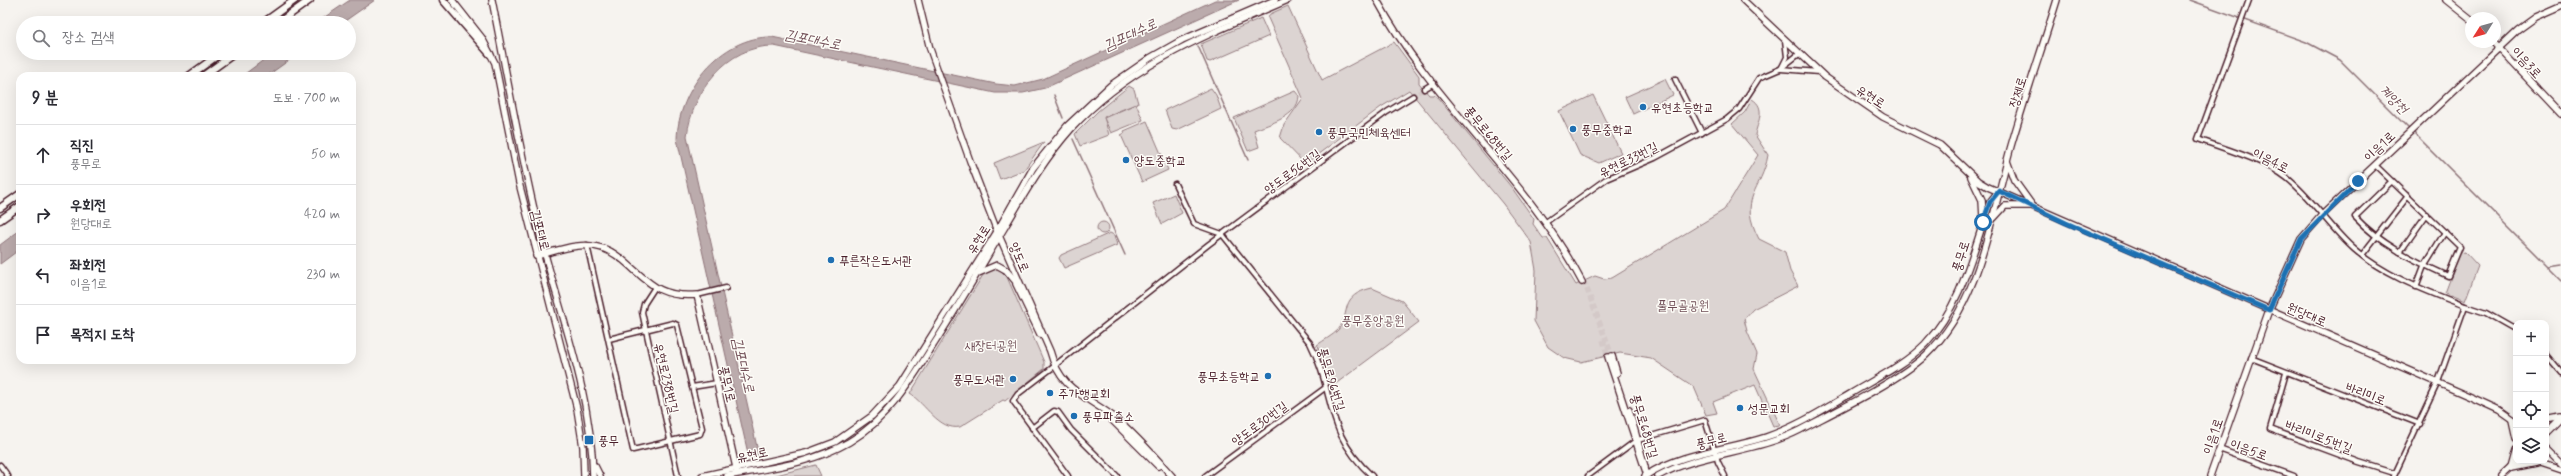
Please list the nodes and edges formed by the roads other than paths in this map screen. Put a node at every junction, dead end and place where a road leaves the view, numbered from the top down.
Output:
1 (295, 0) edge
2 (310, 0) edge
3 (443, 0) edge
4 (452, 0) edge
5 (492, 0) edge
6 (917, 0) edge
7 (1275, 0) edge
8 (1288, 0) edge
9 (1377, 0) edge
10 (1381, 0) edge
11 (1743, 0) edge
12 (2057, 0) edge
13 (2249, 0) edge
14 (2446, 0) edge
15 (2561, 6) edge
16 (2465, 15) edge
17 (273, 16) edge
18 (288, 16) edge
19 (1785, 40) junction
20 (2501, 46) edge
21 (2499, 48) joint
22 (490, 54) junction
23 (1799, 54) junction
24 (211, 60) edge
25 (225, 60) edge
26 (1780, 69) junction
27 (195, 72) edge
28 (209, 72) edge
29 (1819, 72) junction
30 (1675, 79) dead end
31 (1434, 83) junction
32 (1424, 89) tunnel mouth
33 (1413, 96) tunnel mouth
34 (2561, 114) edge
35 (1702, 133) junction
36 (2007, 160) junction
37 (2375, 165) junction
38 (1968, 172) junction
39 (2392, 181) junction
40 (1176, 184) dead end
41 (1999, 191) junction
42 (2408, 196) junction
43 (16, 197) edge
44 (2032, 206) junction
45 (0, 208) edge
46 (16, 209) edge
47 (2427, 214) junction
48 (2322, 216) junction
49 (0, 221) edge
50 (1547, 222) junction
51 (1983, 222) junction
52 (1990, 225) junction
53 (2446, 232) junction
54 (1222, 234) junction
55 (997, 236) junction
56 (2376, 236) junction
57 (587, 247) junction
58 (2460, 247) junction
59 (2400, 252) junction
60 (2465, 252) dead end
61 (545, 254) junction
62 (2362, 255) junction
63 (536, 256) junction
64 (2424, 266) junction
65 (976, 274) junction
66 (1583, 281) tunnel mouth
67 (1016, 282) junction
68 (2416, 287) junction
69 (655, 288) junction
70 (726, 288) dead end
71 (697, 295) junction
72 (2466, 306) junction
73 (2269, 310) junction
74 (2513, 328) edge
75 (646, 330) junction
76 (609, 338) junction
77 (1610, 356) tunnel mouth
78 (2547, 356) edge
79 (2251, 358) junction
80 (1053, 368) junction
81 (2286, 373) junction
82 (2561, 373) edge
83 (2438, 382) junction
84 (716, 383) junction
85 (692, 387) junction
86 (1325, 388) junction
87 (2561, 419) edge
88 (2513, 420) edge
89 (2549, 421) edge
90 (2420, 424) junction
91 (1032, 428) junction
92 (2549, 432) edge
93 (1636, 441) junction
94 (671, 442) junction
95 (2219, 449) junction
96 (2549, 451) edge
97 (1715, 452) junction
98 (2513, 461) edge
99 (2561, 463) edge
100 (0, 464) edge
101 (593, 464) junction
102 (2515, 464) edge
103 (2511, 468) junction
104 (2561, 469) edge
105 (736, 473) edge
106 (2394, 474) edge
107 (8, 476) edge
108 (584, 476) edge
109 (594, 476) edge
110 (600, 476) edge
111 (678, 476) edge
112 (702, 476) edge
113 (727, 476) edge
114 (1068, 476) edge
115 (1117, 476) edge
116 (1168, 476) edge
117 (1172, 476) edge
118 (1205, 476) edge
119 (1372, 476) edge
120 (1588, 476) edge
121 (1646, 476) edge
122 (1658, 476) edge
123 (1725, 476) edge
124 (2210, 476) edge
125 (2294, 476) edge
126 (2502, 476) edge

1 - 17 main road
2 - 18 main road
3 - 22 main road
4 - 22 street, 김포대로
5 - 61 street, 김포대로
6 - 55 street, 양도로
7 - 55 street, 유현로
8 - 55 street, 유현로
9 - 31 street, 풍무로68번길
10 - 50 street, 풍무로68번길
11 - 19 street, 유현로
12 - 36 street, 장제로
13 - 48 street, 이음4로
14 - 16 street
15 - 20 street, 이음1로
19 - 23 street, 유현로
19 - 26 street
21 - 34 street, 이음3로
21 - 37 street, 이음1로
22 - 63 street, 김포대로
23 - 26 street, 유현로33번길
23 - 29 street, 유현로
24 - 27 main road
25 - 28 main road
26 - 29 street, 유현로33번길
26 - 35 street, 유현로33번길
29 - 38 street, 유현로
30 - 35 street
31 - 32 street
31 - 50 street, 풍무로68번길
33 - 54 street, 양도로56번길
35 - 50 street, 유현로33번길
36 - 41 street, 장제로
36 - 44 street
37 - 39 street
37 - 48 street, 이음1로
38 - 41 street, 유현로
38 - 51 street
39 - 42 street
39 - 56 street
40 - 54 street
41 - 44 street, 원당대로
41 - 51 street, 풍무로
41 - 52 street, 풍무로
42 - 47 street
42 - 56 street
43 - 45 main road
44 - 52 street
44 - 73 street, 원당대로
46 - 49 main road
47 - 53 street
47 - 59 street
48 - 62 street, 이음4로
48 - 73 street, 이음1로
50 - 66 street, 풍무로68번길
51 - 97 street, 풍무로
52 - 97 street, 풍무로
53 - 58 street
53 - 64 street
54 - 80 street, 양도로56번길
54 - 86 street, 풍무로96번길
55 - 65 street, 유현로
55 - 67 street, 양도로
55 - 80 street, 양도로
55 - 105 street, 유현로
56 - 59 street
56 - 62 street
57 - 61 street
57 - 69 street
57 - 76 street
58 - 60 street
58 - 64 street
59 - 64 street
61 - 63 street
61 - 101 street, 김포대로
62 - 68 street, 이음4로
63 - 108 street, 김포대로
64 - 68 street
65 - 67 street
65 - 105 street, 유현로
67 - 80 street, 양도로
68 - 72 street, 이음4로
69 - 71 street
69 - 75 street, 유현로238번길
70 - 71 street
71 - 84 street, 풍무1로
72 - 74 street, 이음4로
72 - 83 street
73 - 79 street, 이음1로
73 - 83 street, 원당대로
75 - 76 street
75 - 85 street
75 - 94 street, 유현로238번길
76 - 94 street
77 - 93 street, 풍무로68번길
78 - 82 street
79 - 81 street, 바리미로
79 - 95 street, 이음1로
80 - 91 street, 양도로56번길
80 - 116 street, 양도로
80 - 117 street, 양도로
81 - 90 street, 바리미로
81 - 106 street, 바리미로5번길
83 - 88 street, 원당대로
83 - 90 street
84 - 85 street
84 - 105 street, 풍무1로
85 - 94 street
86 - 118 street, 양도로30번길
86 - 119 street, 풍무로96번길
87 - 89 street
87 - 92 street
90 - 106 street
91 - 114 street
91 - 115 street
93 - 97 street
93 - 120 street
93 - 121 street, 풍무로68번길
94 - 111 street, 유현로238번길
95 - 124 street, 이음1로
95 - 125 street, 이음5로
96 - 99 street
97 - 121 street, 풍무로
97 - 122 street, 풍무로
97 - 123 street
98 - 103 street
100 - 107 street
101 - 109 street, 김포대로
101 - 110 street
102 - 103 street
103 - 104 street
103 - 126 street
105 - 112 street, 유현로
105 - 113 street, 유현로

